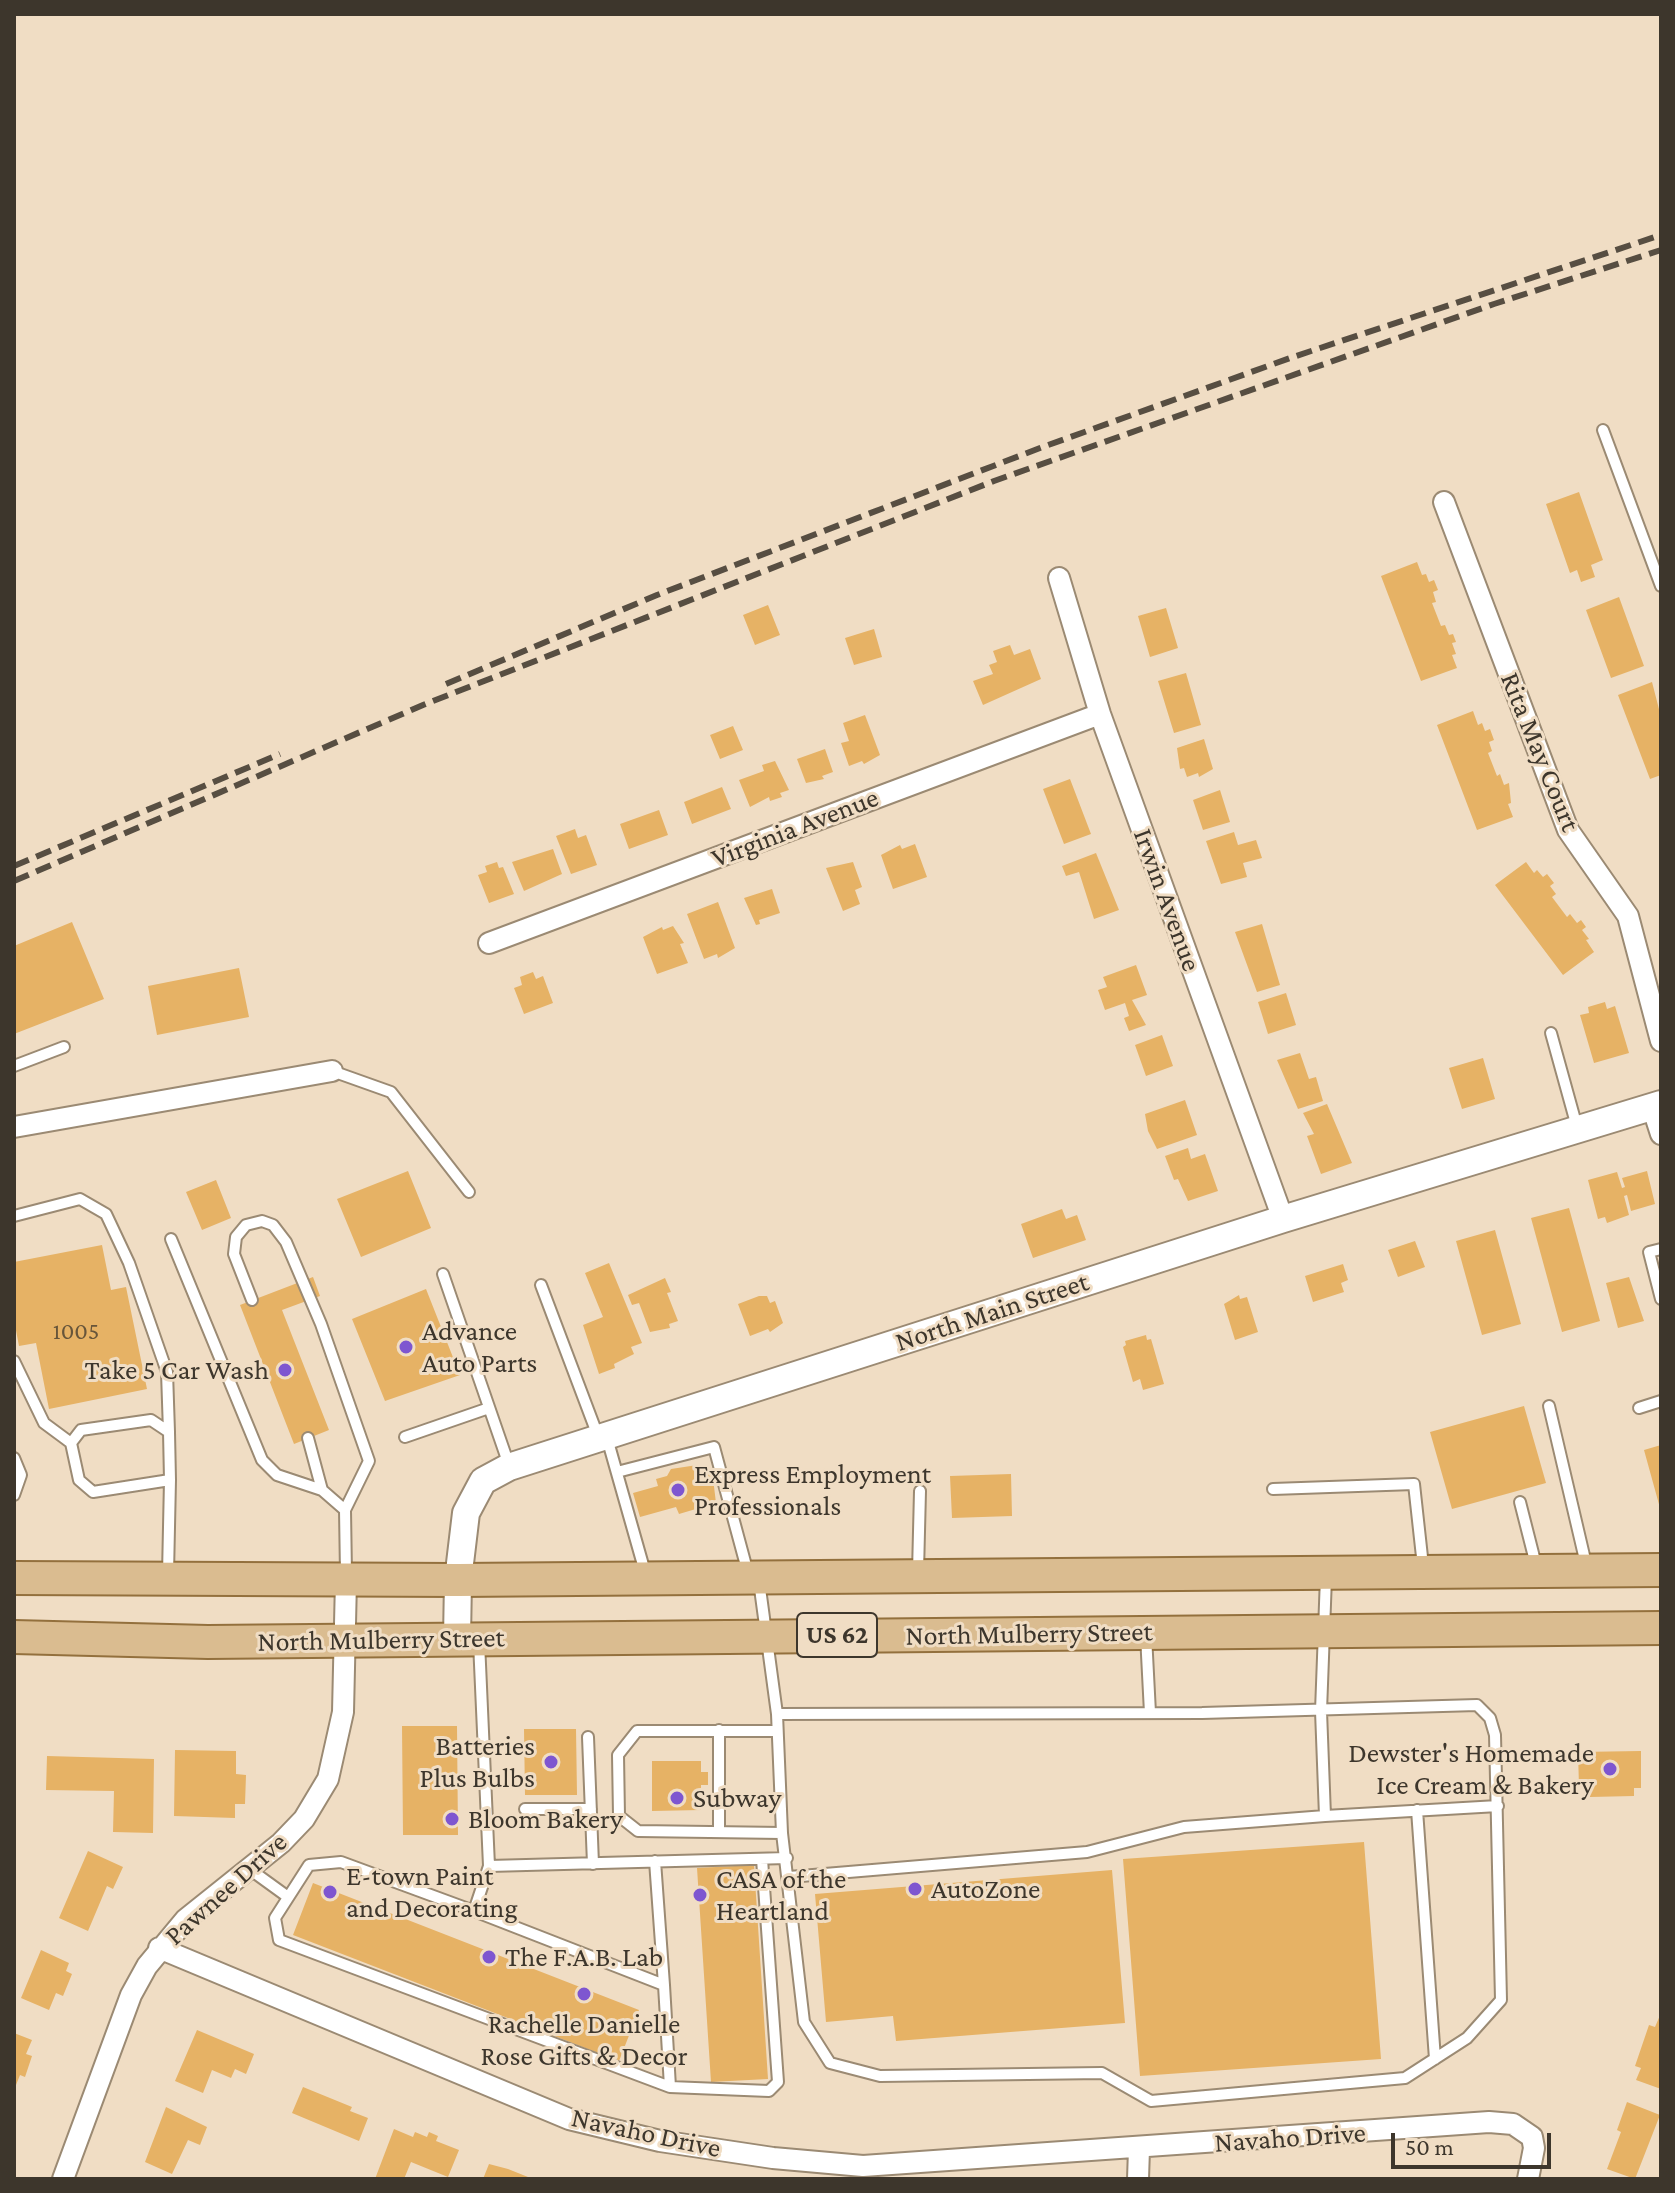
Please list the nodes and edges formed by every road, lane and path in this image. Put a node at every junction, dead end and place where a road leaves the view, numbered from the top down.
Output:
1 (1603, 430) dead end
2 (1444, 502) dead end
3 (1059, 578) dead end
4 (1661, 586) edge
5 (1100, 714) junction
6 (489, 943) dead end
7 (1551, 1033) dead end
8 (1661, 1041) edge
9 (64, 1047) dead end
10 (14, 1066) edge
11 (332, 1071) joint
12 (1657, 1105) edge
13 (14, 1127) edge
14 (1577, 1129) junction
15 (1661, 1134) edge
16 (469, 1192) dead end
17 (14, 1216) edge
18 (1283, 1219) junction
19 (171, 1239) dead end
20 (1661, 1249) edge
21 (443, 1274) dead end
22 (541, 1285) dead end
23 (1661, 1299) edge
24 (252, 1300) dead end
25 (14, 1361) edge
26 (1661, 1401) edge
27 (1549, 1406) dead end
28 (489, 1408) junction
29 (1639, 1408) dead end
30 (169, 1432) junction
31 (405, 1437) dead end
32 (602, 1437) junction
33 (308, 1438) dead end
34 (71, 1443) junction
35 (14, 1458) edge
36 (509, 1467) junction
37 (617, 1472) junction
38 (170, 1480) junction
39 (1273, 1489) dead end
40 (322, 1490) junction
41 (920, 1491) dead end
42 (14, 1495) edge
43 (1520, 1502) dead end
44 (345, 1510) junction
45 (1588, 1570) junction
46 (1661, 1570) edge
47 (1326, 1571) junction
48 (1538, 1571) junction
49 (1423, 1572) junction
50 (918, 1574) junction
51 (754, 1575) junction
52 (14, 1578) edge
53 (647, 1578) junction
54 (168, 1580) junction
55 (346, 1580) junction
56 (458, 1580) junction
57 (1661, 1628) edge
58 (1323, 1631) junction
59 (1146, 1632) junction
60 (765, 1636) junction
61 (14, 1637) edge
62 (468, 1639) junction
63 (346, 1641) junction
64 (1321, 1711) junction
65 (1150, 1713) junction
66 (777, 1714) junction
67 (719, 1730) junction
68 (776, 1731) junction
69 (588, 1737) dead end
70 (1498, 1806) junction
71 (525, 1809) dead end
72 (591, 1809) junction
73 (1417, 1810) junction
74 (1325, 1816) junction
75 (719, 1832) junction
76 (782, 1833) junction
77 (787, 1858) junction
78 (762, 1859) junction
79 (655, 1861) junction
80 (593, 1864) junction
81 (489, 1866) junction
82 (248, 1868) junction
83 (789, 1877) junction
84 (288, 1897) junction
85 (474, 1911) junction
86 (159, 1948) junction
87 (664, 1985) junction
88 (1435, 2059) junction
89 (670, 2087) junction
90 (1139, 2149) junction
91 (63, 2179) edge
92 (1138, 2179) edge
93 (1528, 2179) edge

1 - 4 lane
2 - 8 street, Rita May Court
3 - 5 street, Irwin Avenue
5 - 6 street, Virginia Avenue
5 - 18 street, Irwin Avenue
7 - 14 lane
9 - 10 lane
11 - 13 street
11 - 16 lane
12 - 14 street, North Main Street
12 - 15 street
14 - 18 street, North Main Street
17 - 30 lane
18 - 32 street, North Main Street
19 - 40 lane
20 - 23 lane
21 - 28 lane
22 - 32 lane
24 - 44 lane
25 - 34 lane
26 - 29 lane
27 - 45 lane
28 - 31 lane
28 - 36 lane
30 - 34 lane
30 - 38 lane
32 - 36 street, North Main Street
32 - 37 lane
33 - 40 lane
34 - 38 lane
35 - 42 lane
36 - 56 street, North Main Street
37 - 51 lane
37 - 53 lane
38 - 54 lane
39 - 49 lane
40 - 44 lane
41 - 50 lane
43 - 48 lane
44 - 55 lane
45 - 46 main road, North Mulberry Street / US 62
45 - 48 main road, North Mulberry Street / US 62
47 - 49 main road, North Mulberry Street / US 62
47 - 50 main road, North Mulberry Street / US 62
47 - 58 lane
48 - 49 main road, North Mulberry Street / US 62
50 - 51 main road, North Mulberry Street / US 62
51 - 53 main road, North Mulberry Street / US 62
51 - 60 lane
52 - 54 main road, North Mulberry Street / US 62
53 - 56 main road, North Mulberry Street / US 62
54 - 55 main road, North Mulberry Street / US 62
55 - 56 main road, North Mulberry Street / US 62
55 - 63 street, Pawnee Drive
56 - 62 street, North Main Street
57 - 58 main road, North Mulberry Street / US 62
58 - 59 main road, North Mulberry Street / US 62
58 - 64 lane
59 - 60 main road, North Mulberry Street / US 62
59 - 65 lane
60 - 62 main road, North Mulberry Street / US 62
60 - 66 lane
61 - 63 main road, North Mulberry Street / US 62
62 - 63 main road, North Mulberry Street / US 62
62 - 81 lane
63 - 82 street, Pawnee Drive
64 - 65 lane
64 - 70 lane
64 - 74 lane
65 - 66 lane
66 - 68 lane
67 - 68 lane
67 - 75 lane
67 - 75 lane
68 - 76 lane
69 - 72 lane
70 - 73 lane
70 - 88 lane
71 - 72 lane
72 - 80 lane
73 - 74 lane
73 - 88 lane
74 - 83 lane
75 - 76 lane
76 - 77 lane
77 - 78 lane
77 - 83 lane
78 - 79 lane
78 - 89 lane
79 - 80 lane
79 - 87 lane
80 - 81 lane
81 - 85 lane
82 - 84 lane
82 - 86 street, Pawnee Drive
83 - 88 lane
84 - 85 lane
84 - 89 lane
85 - 87 lane
86 - 90 street, Navaho Drive
86 - 91 street, Pawnee Drive
87 - 89 lane
90 - 92 street
90 - 93 street, Navaho Drive

